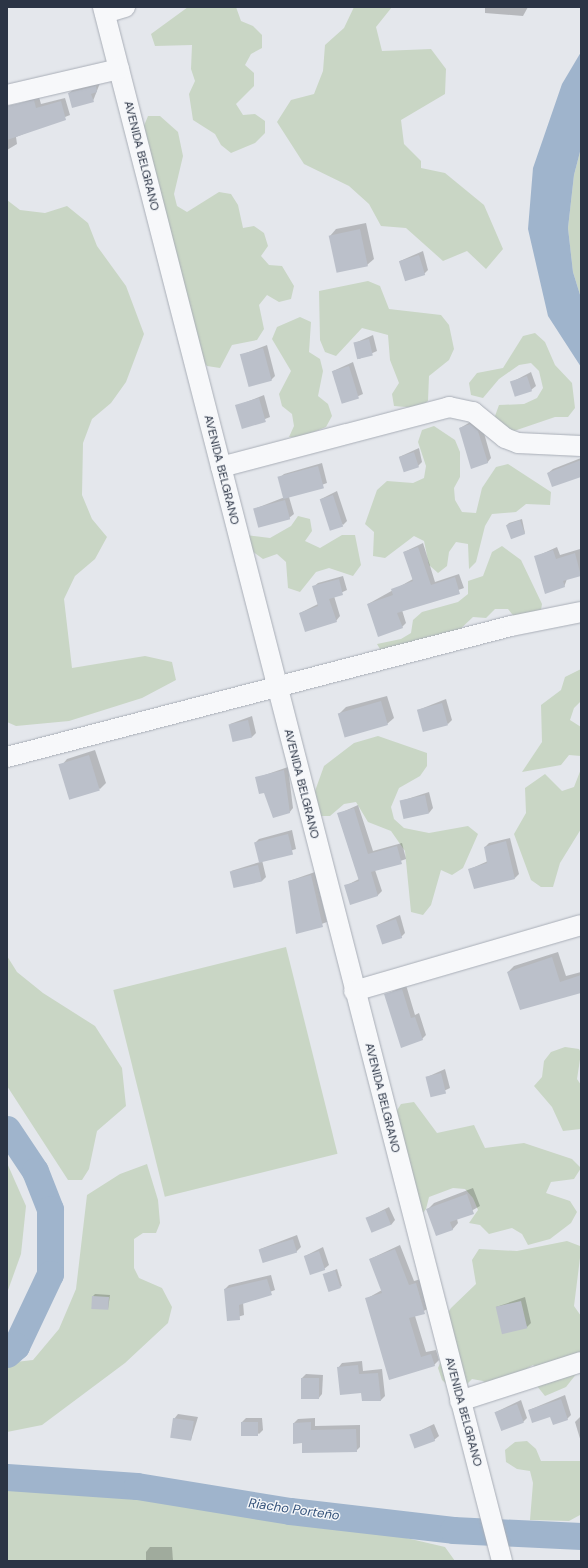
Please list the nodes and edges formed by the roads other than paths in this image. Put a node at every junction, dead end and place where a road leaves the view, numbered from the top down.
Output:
1 (125, 7) edge
2 (104, 10) edge
3 (119, 69) junction
4 (7, 95) edge
5 (581, 446) edge
6 (220, 467) junction
7 (581, 612) edge
8 (277, 688) junction
9 (7, 758) edge
10 (581, 925) edge
11 (354, 991) junction
12 (581, 1362) edge
13 (460, 1401) junction
14 (502, 1561) edge

1 - 2 street
2 - 3 street, AVENIDA BELGRANO
3 - 4 street
3 - 6 street, AVENIDA BELGRANO
5 - 6 street
6 - 8 street, AVENIDA BELGRANO
7 - 8 street
8 - 9 street
8 - 11 street, AVENIDA BELGRANO
10 - 11 street
11 - 13 street, AVENIDA BELGRANO
12 - 13 street
13 - 14 street, AVENIDA BELGRANO

